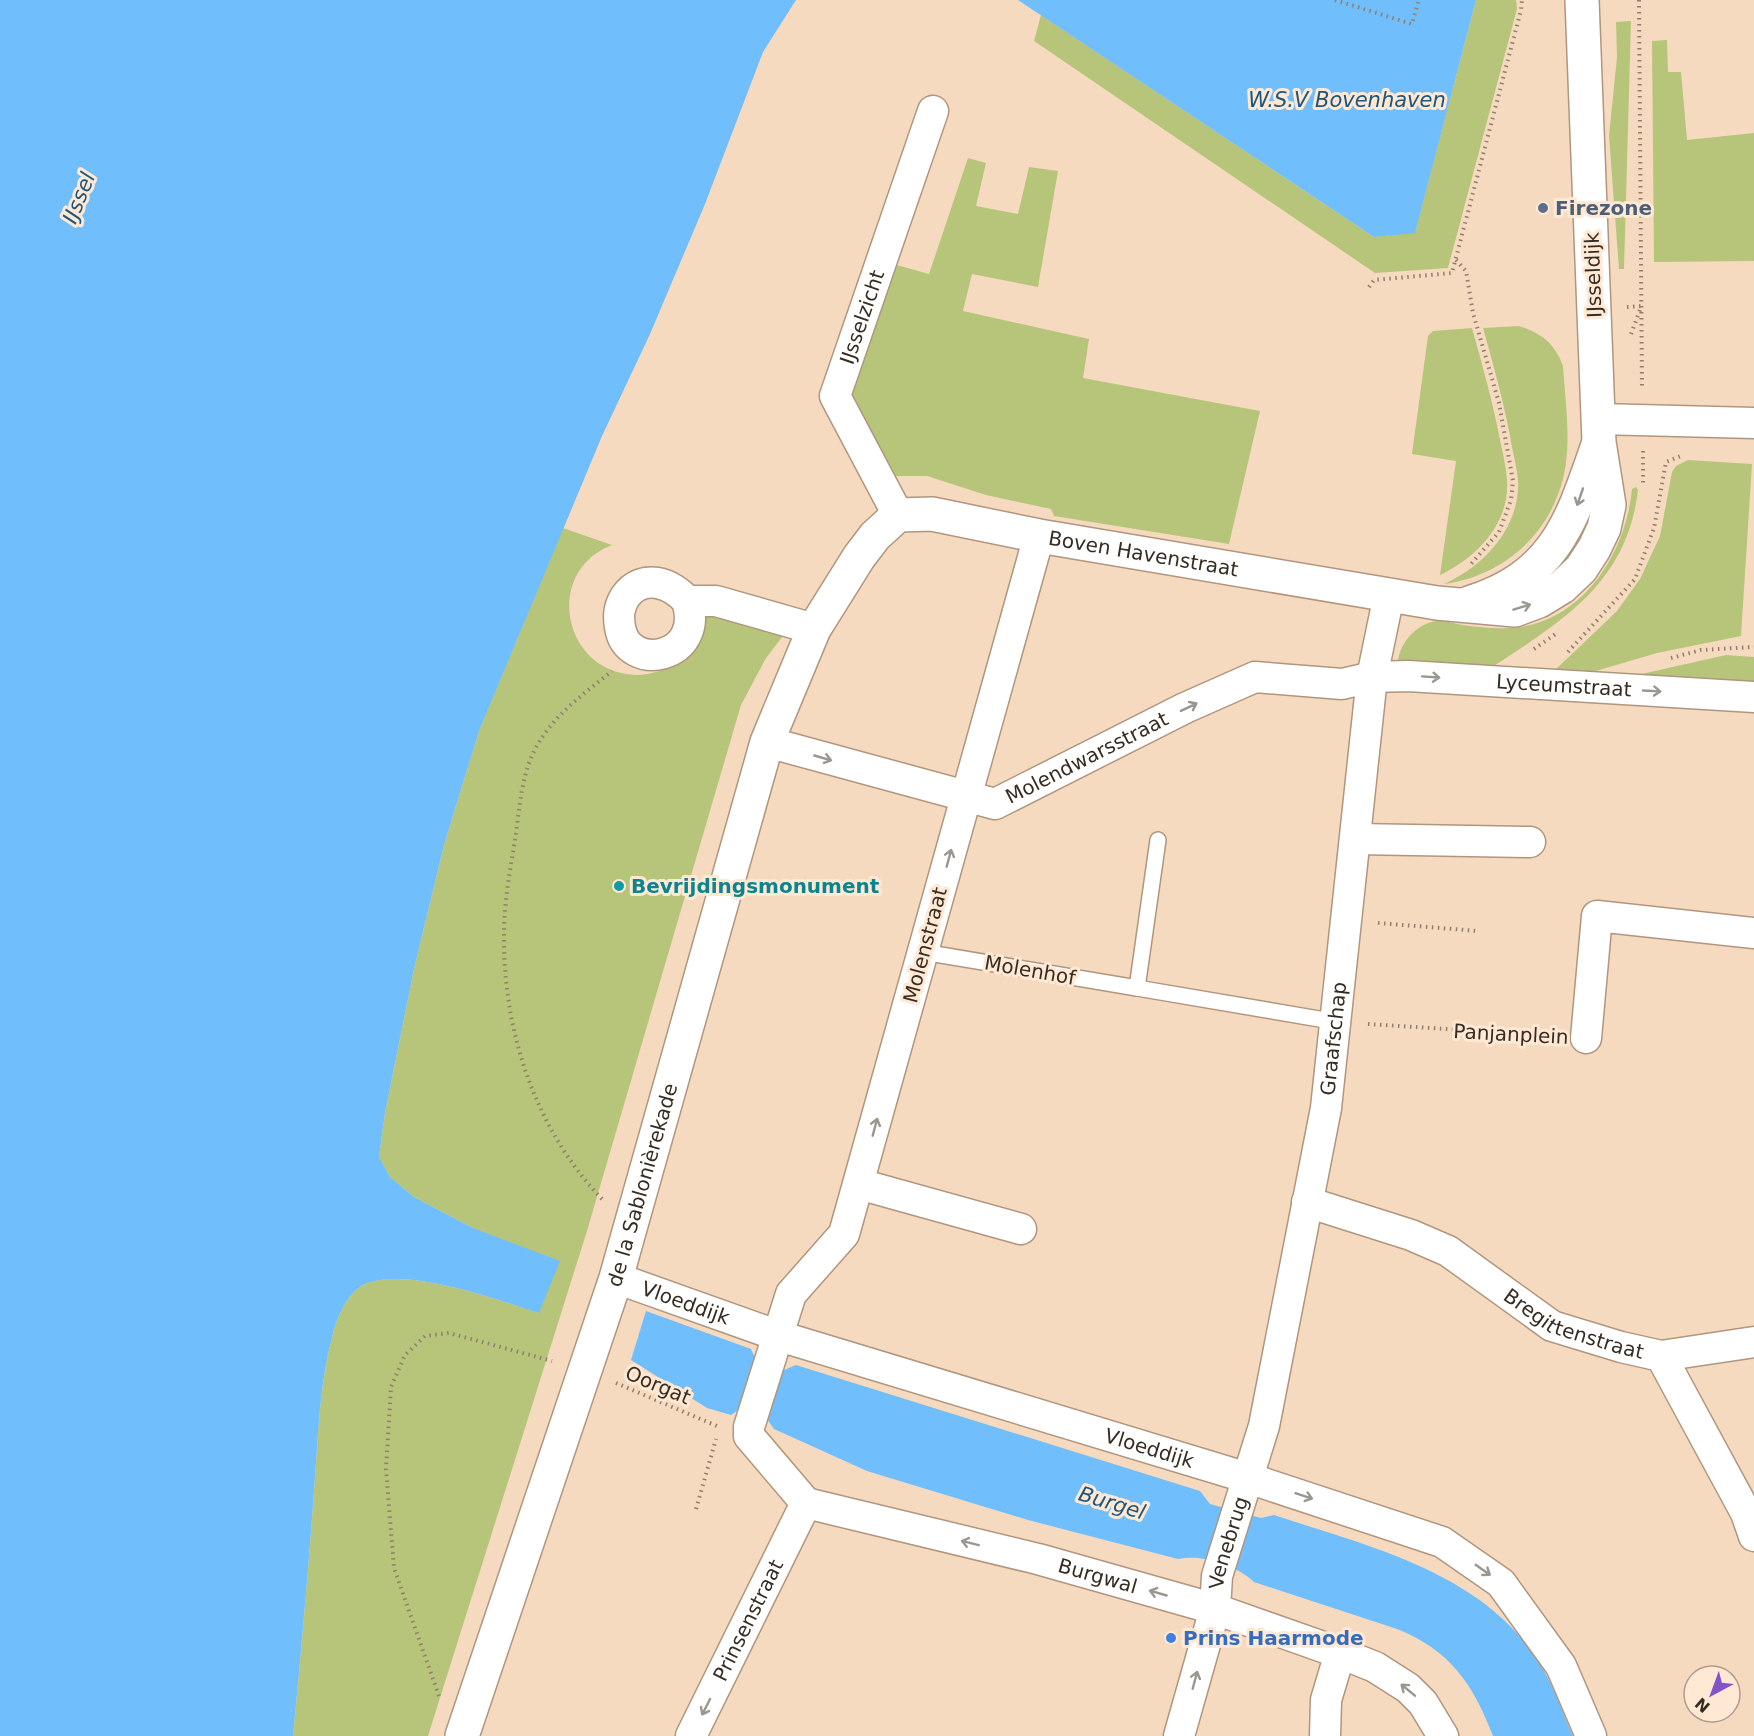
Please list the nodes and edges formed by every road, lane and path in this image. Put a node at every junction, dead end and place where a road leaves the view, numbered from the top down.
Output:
1 (1335, 0) edge
2 (1419, 0) edge
3 (1522, 0) edge
4 (1582, 0) edge
5 (1639, 0) edge
6 (933, 111) dead end
7 (1456, 260) junction
8 (1369, 287) dead end
9 (1642, 419) junction
10 (1754, 423) edge
11 (1599, 430) junction
12 (1692, 450) dead end
13 (898, 515) junction
14 (1039, 536) junction
15 (1467, 567) dead end
16 (1389, 595) junction
17 (687, 601) junction
18 (814, 630) junction
19 (636, 651) junction
20 (1372, 677) junction
21 (1540, 684) junction
22 (1754, 697) edge
23 (766, 742) junction
24 (966, 797) junction
25 (1356, 839) junction
26 (1158, 840) dead end
27 (1530, 842) dead end
28 (1347, 920) junction
29 (1478, 931) dead end
30 (1754, 933) edge
31 (923, 952) junction
32 (1137, 988) junction
33 (1337, 1022) junction
34 (1586, 1038) joint
35 (859, 1184) junction
36 (1307, 1202) junction
37 (630, 1228) junction
38 (1021, 1229) dead end
39 (616, 1278) junction
40 (1754, 1342) edge
41 (775, 1348) junction
42 (1661, 1356) junction
43 (585, 1370) junction
44 (1248, 1478) junction
45 (806, 1503) junction
46 (696, 1509) dead end
47 (1754, 1536) edge
48 (1215, 1609) junction
49 (1340, 1653) junction
50 (463, 1731) edge
51 (691, 1736) edge
52 (1179, 1736) edge
53 (1325, 1736) edge
54 (1443, 1736) edge
55 (1591, 1736) edge

1 - 2 path
3 - 7 path
4 - 11 street, IJsseldijk
5 - 9 path
6 - 13 street, IJsselzicht
7 - 8 path
7 - 15 path
9 - 10 street
9 - 11 street
11 - 16 street, IJsseldijk
12 - 21 path
13 - 14 street, Boven Havenstraat
13 - 18 street, de la Sablonièrekade
14 - 16 street, Boven Havenstraat
14 - 24 street, Molenstraat
16 - 20 street, Graafschap
17 - 18 street
17 - 19 street
17 - 19 street
18 - 23 street, de la Sablonièrekade
19 - 37 path
20 -> 21 street, Lyceumstraat
24 -> 20 street, Molendwarsstraat
20 - 25 street, Graafschap
21 -> 22 street, Lyceumstraat
23 -> 24 street, Molendwarsstraat
23 - 37 street, de la Sablonièrekade
31 -> 24 street, Molenstraat
25 - 27 street
25 - 28 street, Graafschap
26 - 32 lane
28 - 29 path
28 - 33 street, Graafschap
30 - 34 street, Panjanplein
31 - 32 lane, Molenhof
35 -> 31 street, Molenstraat
32 - 33 lane, Molenhof
33 - 34 path, Panjanplein
33 - 36 street, Graafschap
35 - 38 street
35 - 41 street, Molenstraat
36 - 42 street, Bregittenstraat
36 - 44 street, Graafschap
37 - 39 street, de la Sablonièrekade
39 - 41 street, Vloeddijk
39 - 43 street, de la Sablonièrekade
40 - 42 street
41 - 44 street, Vloeddijk
41 - 45 street, Molenstraat
42 - 47 street, Bregittenstraat
43 - 46 path, Oorgat
43 - 50 street, de la Sablonièrekade
43 - 50 path
44 - 48 street, Venebrug
44 -> 55 street, Vloeddijk
48 -> 45 street, Burgwal
45 -> 51 street, Prinsenstraat
48 - 49 street, Burgwal
52 -> 48 street, Venebrug
49 - 53 street
54 -> 49 street, Burgwal

